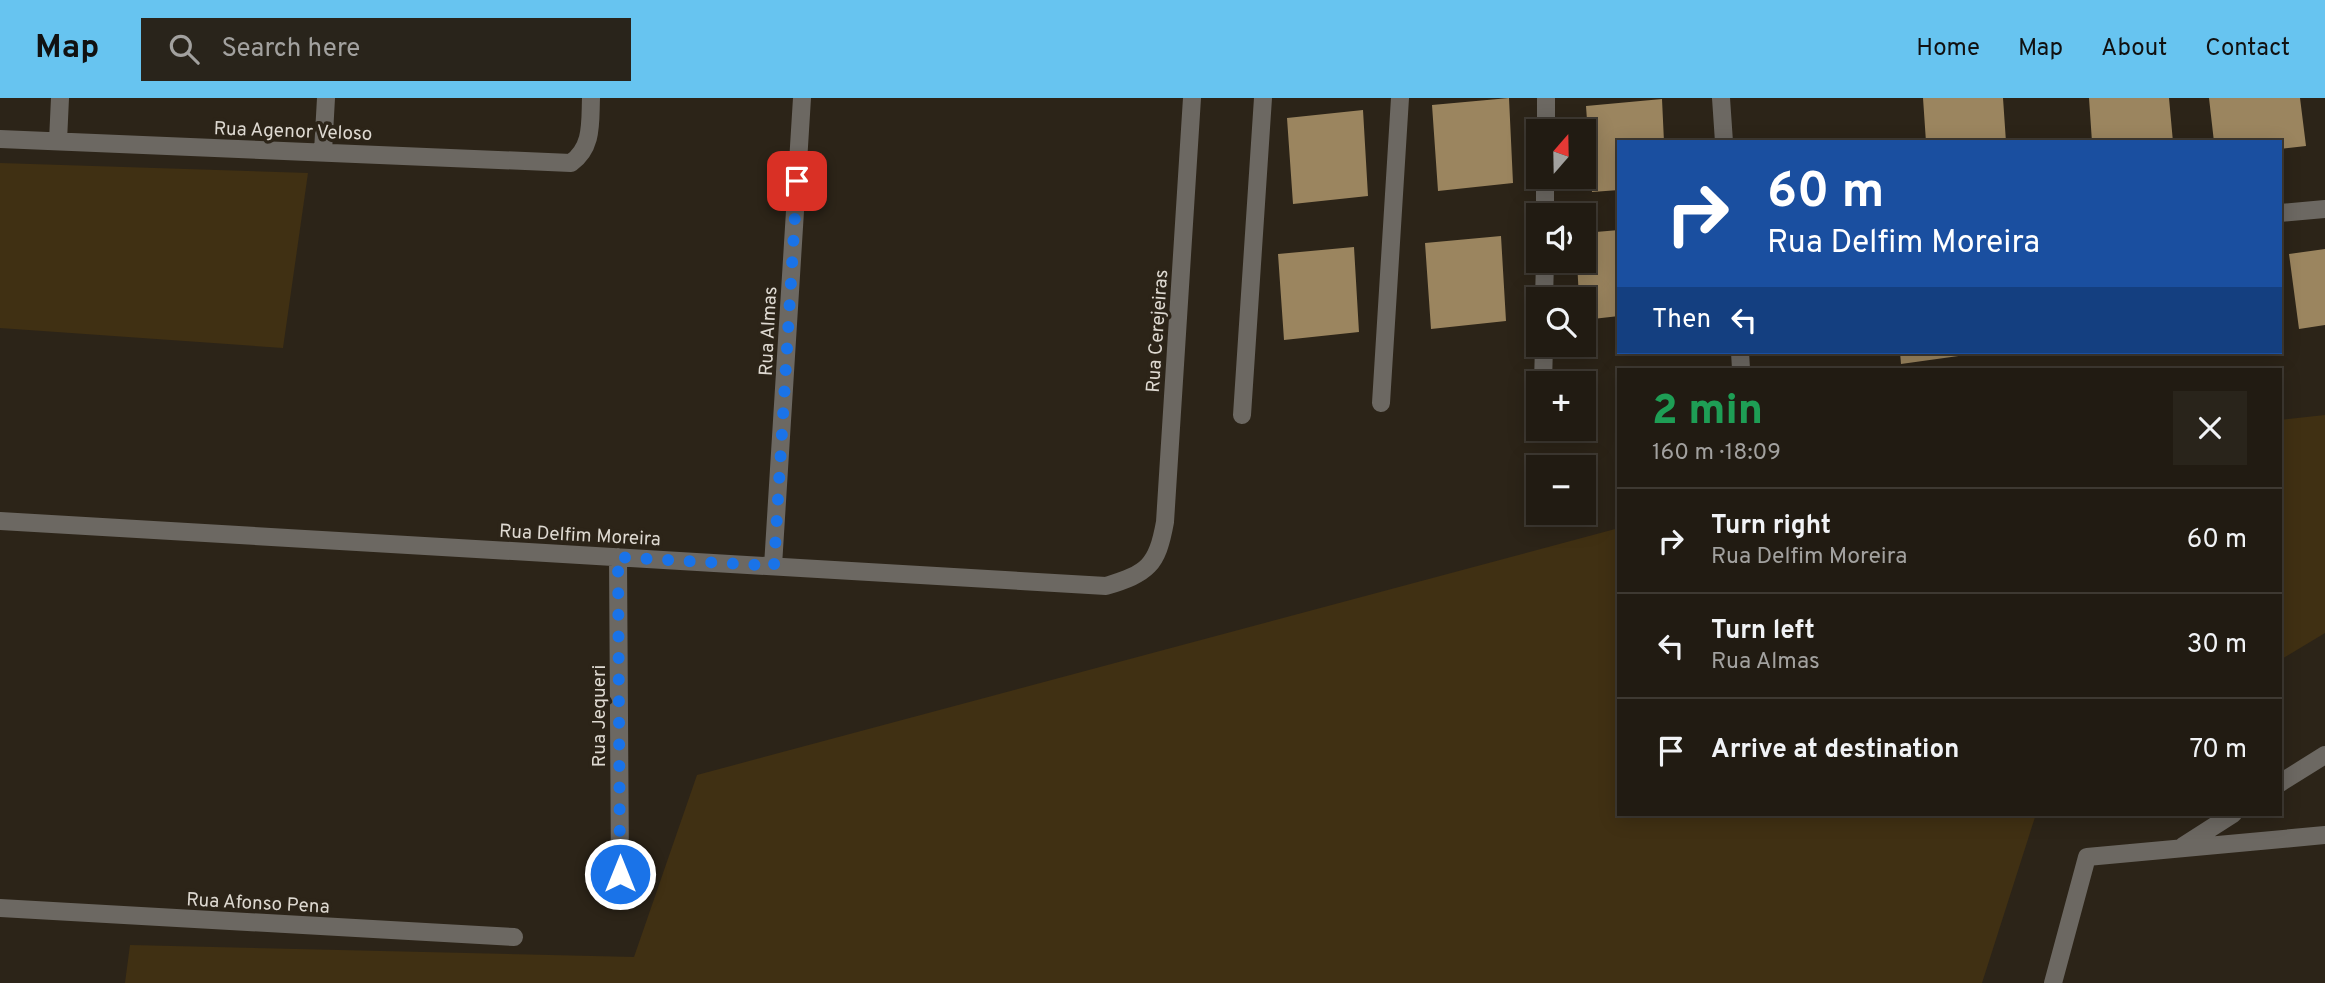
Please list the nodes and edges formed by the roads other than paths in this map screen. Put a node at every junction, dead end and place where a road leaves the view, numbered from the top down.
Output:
1 (60, 98) edge
2 (326, 98) edge
3 (591, 98) edge
4 (802, 98) edge
5 (1192, 98) edge
6 (1263, 98) edge
7 (1400, 98) edge
8 (1546, 98) edge
9 (1721, 98) edge
10 (1546, 119) edge
11 (0, 139) edge
12 (1724, 140) edge
13 (58, 141) junction
14 (323, 152) junction
15 (2325, 209) edge
16 (2282, 213) edge
17 (1381, 404) dead end
18 (1242, 415) dead end
19 (0, 521) edge
20 (618, 557) junction
21 (1152, 564) joint
22 (774, 566) junction
23 (2325, 755) edge
24 (2282, 782) edge
25 (2230, 816) edge
26 (2325, 835) edge
27 (2179, 848) junction
28 (620, 874) dead end
29 (0, 908) edge
30 (514, 937) dead end
31 (2053, 983) edge

1 - 13 street
2 - 14 street
3 - 14 street, Rua Agenor Veloso
4 - 22 street, Rua Almas
5 - 21 street, Rua Cerejeiras
6 - 18 street
7 - 17 street
8 - 10 street
9 - 12 street
11 - 13 street, Rua Agenor Veloso
13 - 14 street, Rua Agenor Veloso
15 - 16 street
19 - 20 street, Rua Delfim Moreira
20 - 22 street, Rua Delfim Moreira
20 - 28 street, Rua Jequeri
21 - 22 street, Rua Delfim Moreira
23 - 24 street
25 - 27 street
26 - 27 street
27 - 31 street
29 - 30 street, Rua Afonso Pena

